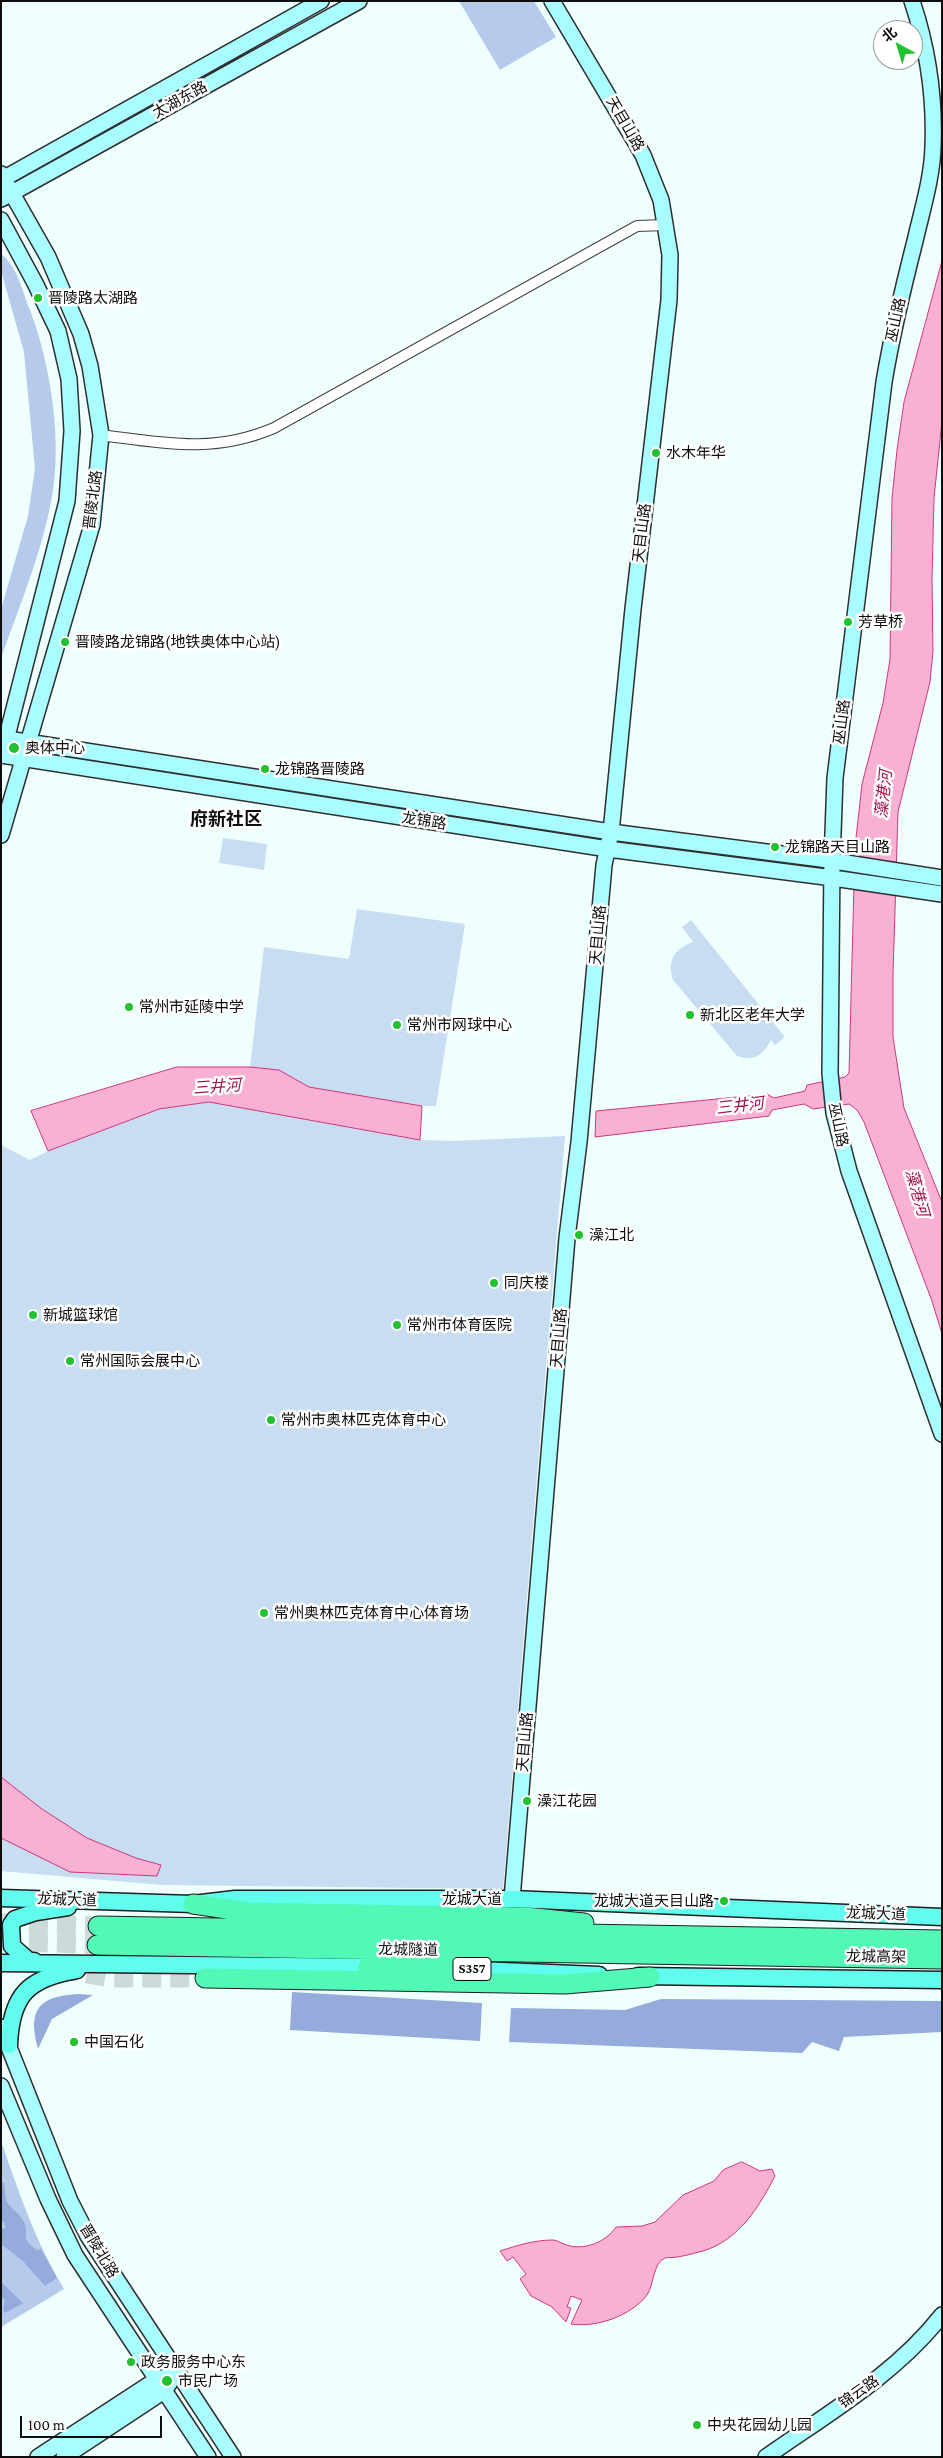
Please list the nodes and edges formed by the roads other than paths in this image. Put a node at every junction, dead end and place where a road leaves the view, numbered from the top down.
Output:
1 (321, 1) edge
2 (359, 1) edge
3 (552, 1) edge
4 (912, 1) edge
5 (937, 121) edge
6 (2, 177) edge
7 (6, 196) edge
8 (1, 220) edge
9 (666, 225) junction
10 (101, 435) junction
11 (4, 738) edge
12 (30, 743) junction
13 (1, 756) edge
14 (25, 759) junction
15 (611, 832) junction
16 (1, 835) edge
17 (608, 849) junction
18 (832, 861) junction
19 (942, 878) edge
20 (840, 879) junction
21 (942, 894) edge
22 (942, 1434) edge
23 (1, 1898) edge
24 (512, 1898) junction
25 (110, 1901) junction
26 (193, 1904) junction
27 (942, 1917) edge
28 (98, 1926) tunnel mouth
29 (942, 1940) edge
30 (96, 1945) tunnel mouth
31 (810, 1947) junction
32 (942, 1959) edge
33 (42, 1962) junction
34 (1, 1963) edge
35 (116, 1963) junction
36 (368, 1967) junction
37 (650, 1977) junction
38 (206, 1978) tunnel mouth
39 (942, 1980) edge
40 (1, 2027) edge
41 (9, 2045) junction
42 (1, 2086) edge
43 (942, 2315) edge
44 (176, 2373) junction
45 (160, 2385) junction
46 (38, 2457) edge
47 (64, 2457) edge
48 (208, 2457) edge
49 (233, 2457) edge
50 (766, 2457) edge

1 - 6 main road, 太湖东路
2 - 7 main road, 太湖东路
3 - 9 main road, 天目山路
4 - 5 main road, 巫山路
5 - 18 main road, 巫山路
6 - 7 main road, 晋陵北路
7 - 10 main road, 晋陵北路
8 - 11 main road, 晋陵北路
9 - 10 street
9 - 15 main road, 天目山路
10 - 12 main road, 晋陵北路
11 - 12 main road, 龙锦路
11 - 13 main road, 晋陵北路
12 - 14 main road, 晋陵北路
12 - 15 main road, 龙锦路
13 - 14 main road, 龙锦路
14 - 16 main road, 晋陵北路
14 - 17 main road, 龙锦路
15 - 17 main road, 天目山路
15 - 18 main road, 龙锦路
17 - 20 main road, 龙锦路
17 - 24 main road, 天目山路
18 - 19 main road, 龙锦路
18 - 20 main road, 巫山路
20 - 21 main road, 龙锦路
20 - 22 main road, 巫山路
23 - 25 main road, 龙城大道
24 - 26 main road, 龙城大道
24 - 27 main road, 龙城大道
25 - 26 main road, 龙城大道
25 - 33 main road
26 - 31 highway
28 - 31 highway, 龙城隧道
29 - 31 highway, 龙城高架
30 - 31 highway, 龙城隧道
31 - 32 highway, 龙城高架
31 - 36 highway
33 - 34 main road, S357
33 - 35 main road, S357
35 - 36 main road, S357
35 - 41 main road
36 - 37 main road, S357
37 - 38 highway
37 - 39 main road, S357
40 - 41 main road, 晋陵北路
41 - 44 main road, 晋陵北路
42 - 45 main road, 晋陵北路
43 - 50 main road, 锦云路
44 - 45 main road
44 - 49 main road, 晋陵北路
45 - 46 main road
45 - 47 main road
45 - 48 main road, 晋陵北路

